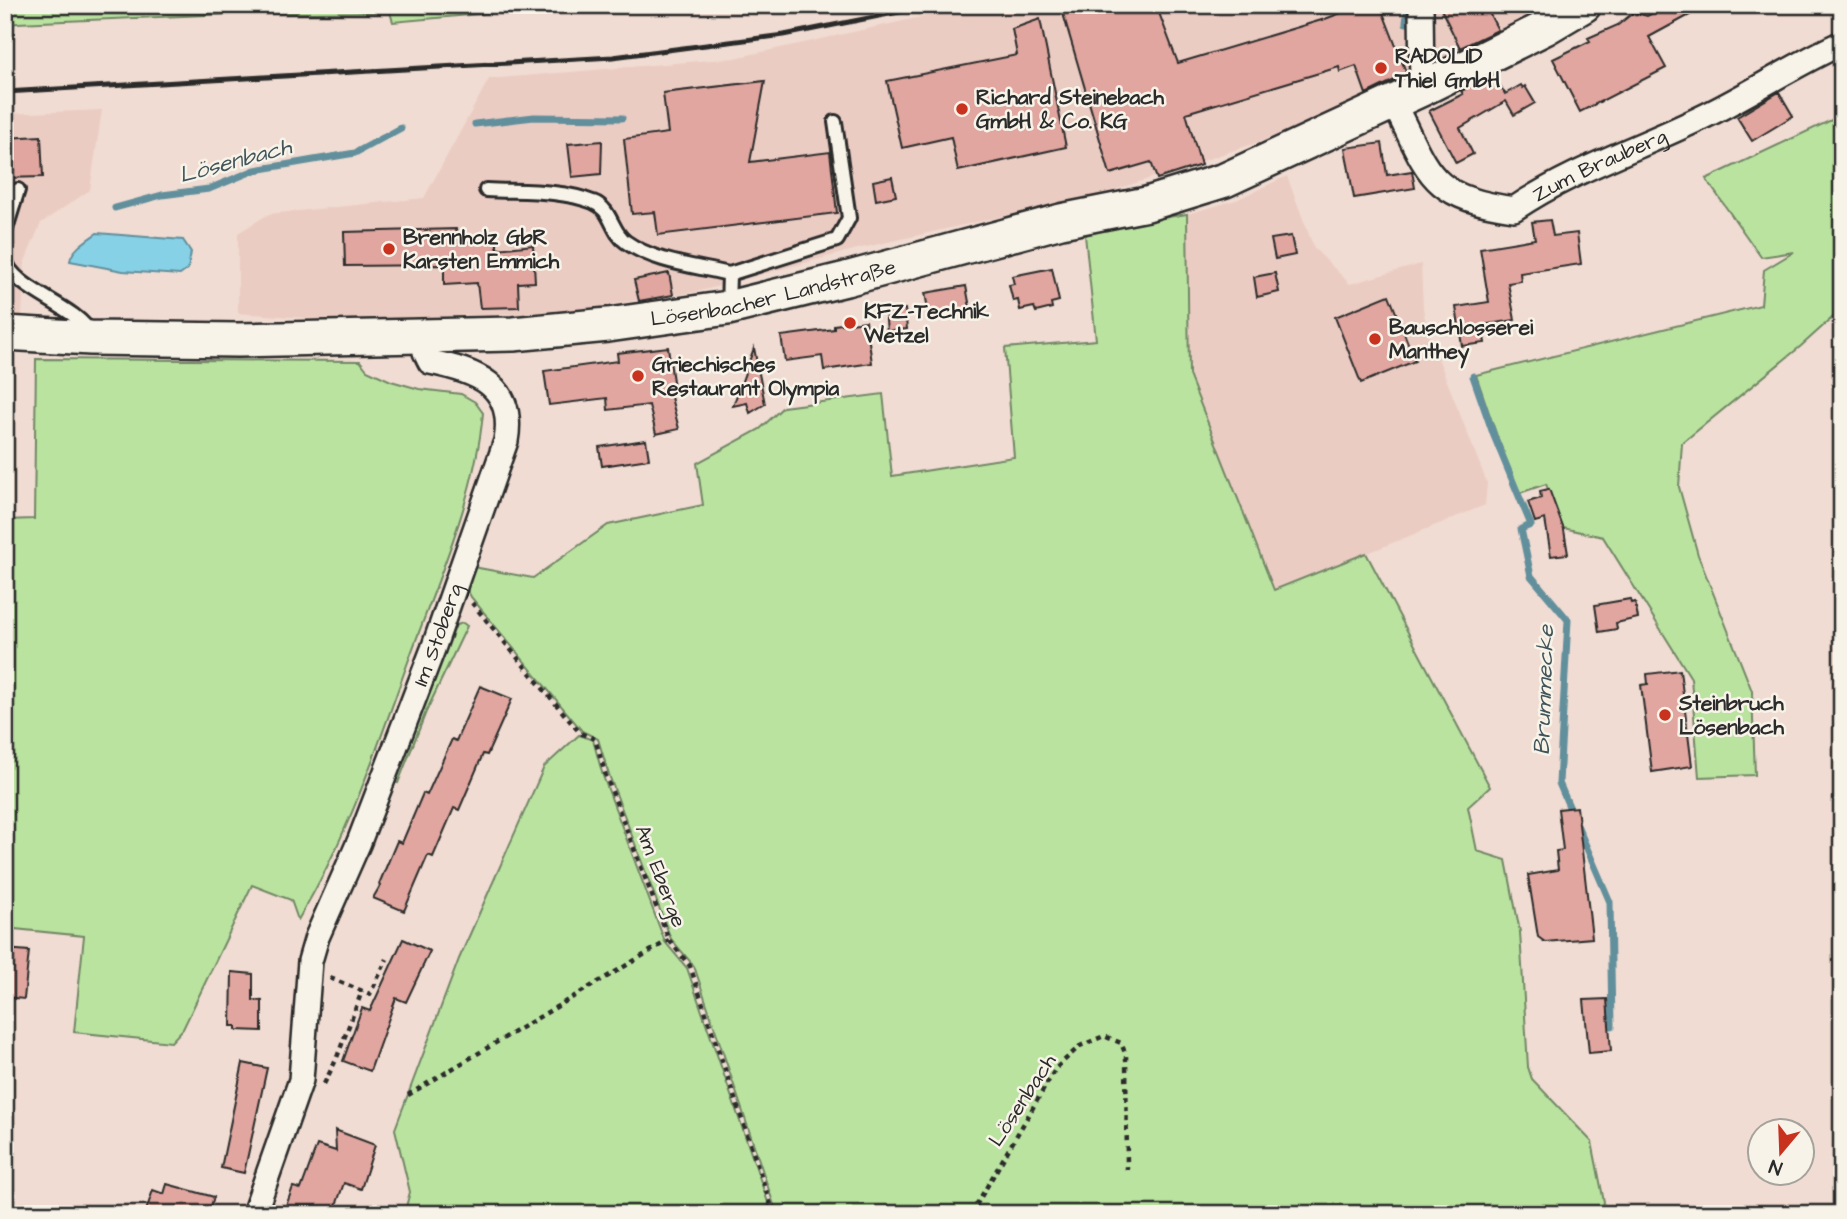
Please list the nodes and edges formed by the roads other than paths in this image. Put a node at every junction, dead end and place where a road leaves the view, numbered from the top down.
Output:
1 (1421, 5) edge
2 (1584, 5) edge
3 (1842, 43) edge
4 (1408, 95) junction
5 (835, 122) dead end
6 (18, 190) dead end
7 (486, 190) dead end
8 (5, 232) edge
9 (5, 259) edge
10 (729, 274) junction
11 (728, 308) junction
12 (5, 333) edge
13 (423, 335) junction
14 (91, 338) junction
15 (254, 1214) edge

1 - 4 street
2 - 4 main road, Lösenbacher Landstraße
3 - 4 street, Zum Brauberg
4 - 11 main road, Lösenbacher Landstraße
5 - 10 lane
6 - 8 lane
7 - 10 lane
9 - 14 lane
10 - 11 lane
11 - 13 main road, Lösenbacher Landstraße
12 - 14 main road, Lösenbacher Landstraße
13 - 14 main road, Lösenbacher Landstraße
13 - 15 street, Im Stoberg

